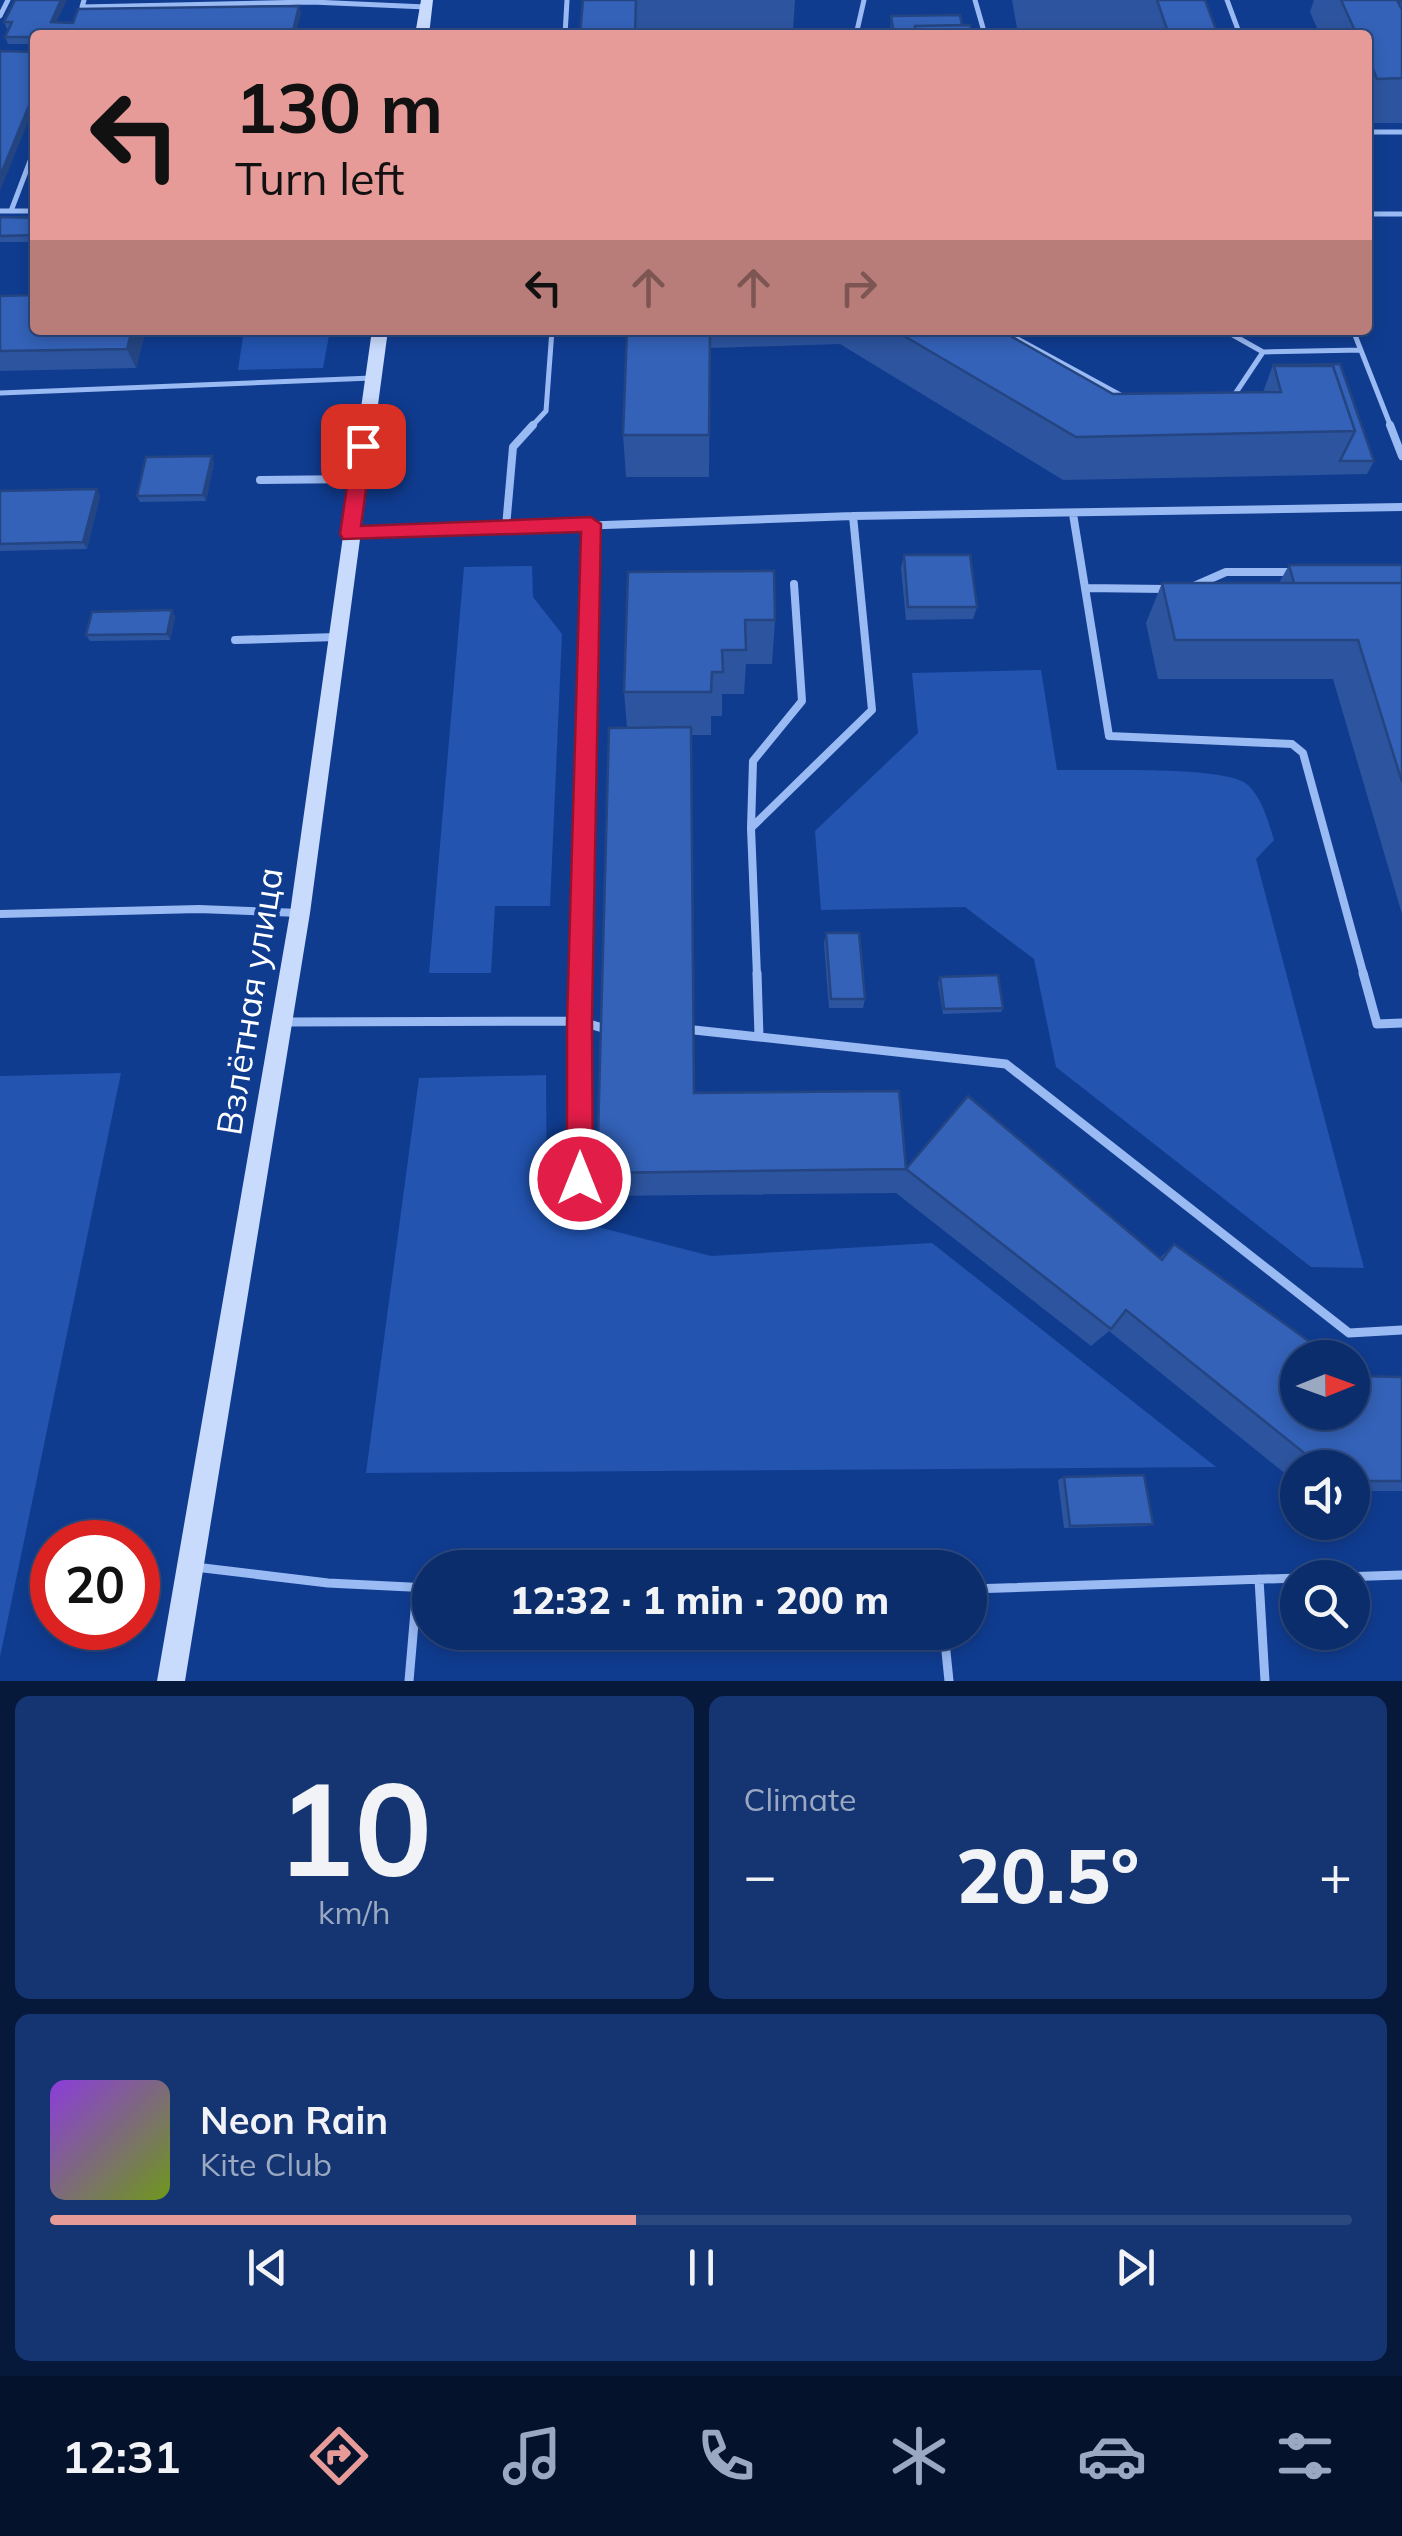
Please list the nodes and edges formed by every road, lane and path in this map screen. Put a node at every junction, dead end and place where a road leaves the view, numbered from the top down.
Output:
1 (8, 0) edge
2 (84, 0) edge
3 (567, 0) edge
4 (864, 0) edge
5 (975, 0) edge
6 (1227, 0) edge
7 (190, 2) edge
8 (427, 3) edge
9 (0, 16) edge
10 (423, 30) edge
11 (564, 30) edge
12 (857, 30) edge
13 (983, 30) edge
14 (1238, 30) edge
15 (1372, 132) edge
16 (1402, 132) edge
17 (30, 162) edge
18 (0, 211) edge
19 (12, 211) junction
20 (30, 211) edge
21 (1372, 214) edge
22 (1402, 214) edge
23 (379, 335) edge
24 (552, 335) edge
25 (1009, 335) edge
26 (1233, 335) edge
27 (1355, 335) edge
28 (1361, 350) junction
29 (1263, 352) junction
30 (372, 378) junction
31 (0, 393) edge
32 (1132, 401) edge
33 (1230, 402) edge
34 (1402, 456) edge
35 (358, 479) junction
36 (260, 480) dead end
37 (1402, 507) edge
38 (1073, 514) junction
39 (853, 516) junction
40 (591, 524) junction
41 (506, 527) junction
42 (350, 534) junction
43 (1304, 572) edge
44 (794, 584) dead end
45 (1086, 588) junction
46 (1171, 589) edge
47 (1188, 589) edge
48 (337, 637) junction
49 (235, 640) dead end
50 (751, 828) junction
51 (300, 913) junction
52 (0, 914) edge
53 (282, 1022) junction
54 (579, 1022) junction
55 (1402, 1024) edge
56 (606, 1029) edge
57 (694, 1030) edge
58 (758, 1037) junction
59 (580, 1179) dead end
60 (1402, 1330) edge
61 (191, 1567) junction
62 (1402, 1575) edge
63 (1370, 1576) edge
64 (1280, 1578) edge
65 (1259, 1579) junction
66 (987, 1587) edge
67 (412, 1588) edge
68 (412, 1646) edge
69 (945, 1650) edge
70 (171, 1681) edge
71 (409, 1681) edge
72 (948, 1681) edge
73 (1265, 1681) edge

1 - 9 lane
2 - 7 lane
3 - 11 lane
4 - 12 lane
5 - 13 lane
6 - 14 lane
7 - 8 lane
8 - 10 main road
15 - 16 lane
17 - 19 lane
18 - 19 lane
19 - 20 lane
21 - 22 lane
23 - 30 main road, Взлётная улица
24 - 41 lane
25 - 32 lane
26 - 29 lane
27 - 28 lane
28 - 29 lane
28 - 34 lane
29 - 33 lane
30 - 31 lane
30 - 35 main road, Взлётная улица
35 - 36 lane
35 - 42 main road, Взлётная улица
37 - 38 lane
38 - 39 lane
38 - 45 lane
39 - 40 lane
39 - 50 lane
40 - 41 lane
40 - 54 lane
41 - 42 lane
42 - 48 main road, Взлётная улица
43 - 47 lane
44 - 50 lane
45 - 46 lane
45 - 55 lane
48 - 49 lane
48 - 51 main road, Взлётная улица
50 - 58 lane
51 - 52 lane
51 - 53 main road, Взлётная улица
53 - 54 lane
53 - 61 main road, Взлётная улица
54 - 56 lane
54 - 59 lane
57 - 58 lane
58 - 60 lane
61 - 67 lane
61 - 70 main road, Взлётная улица
62 - 63 lane
64 - 65 lane
65 - 66 lane
65 - 73 lane
68 - 71 lane
69 - 72 lane

